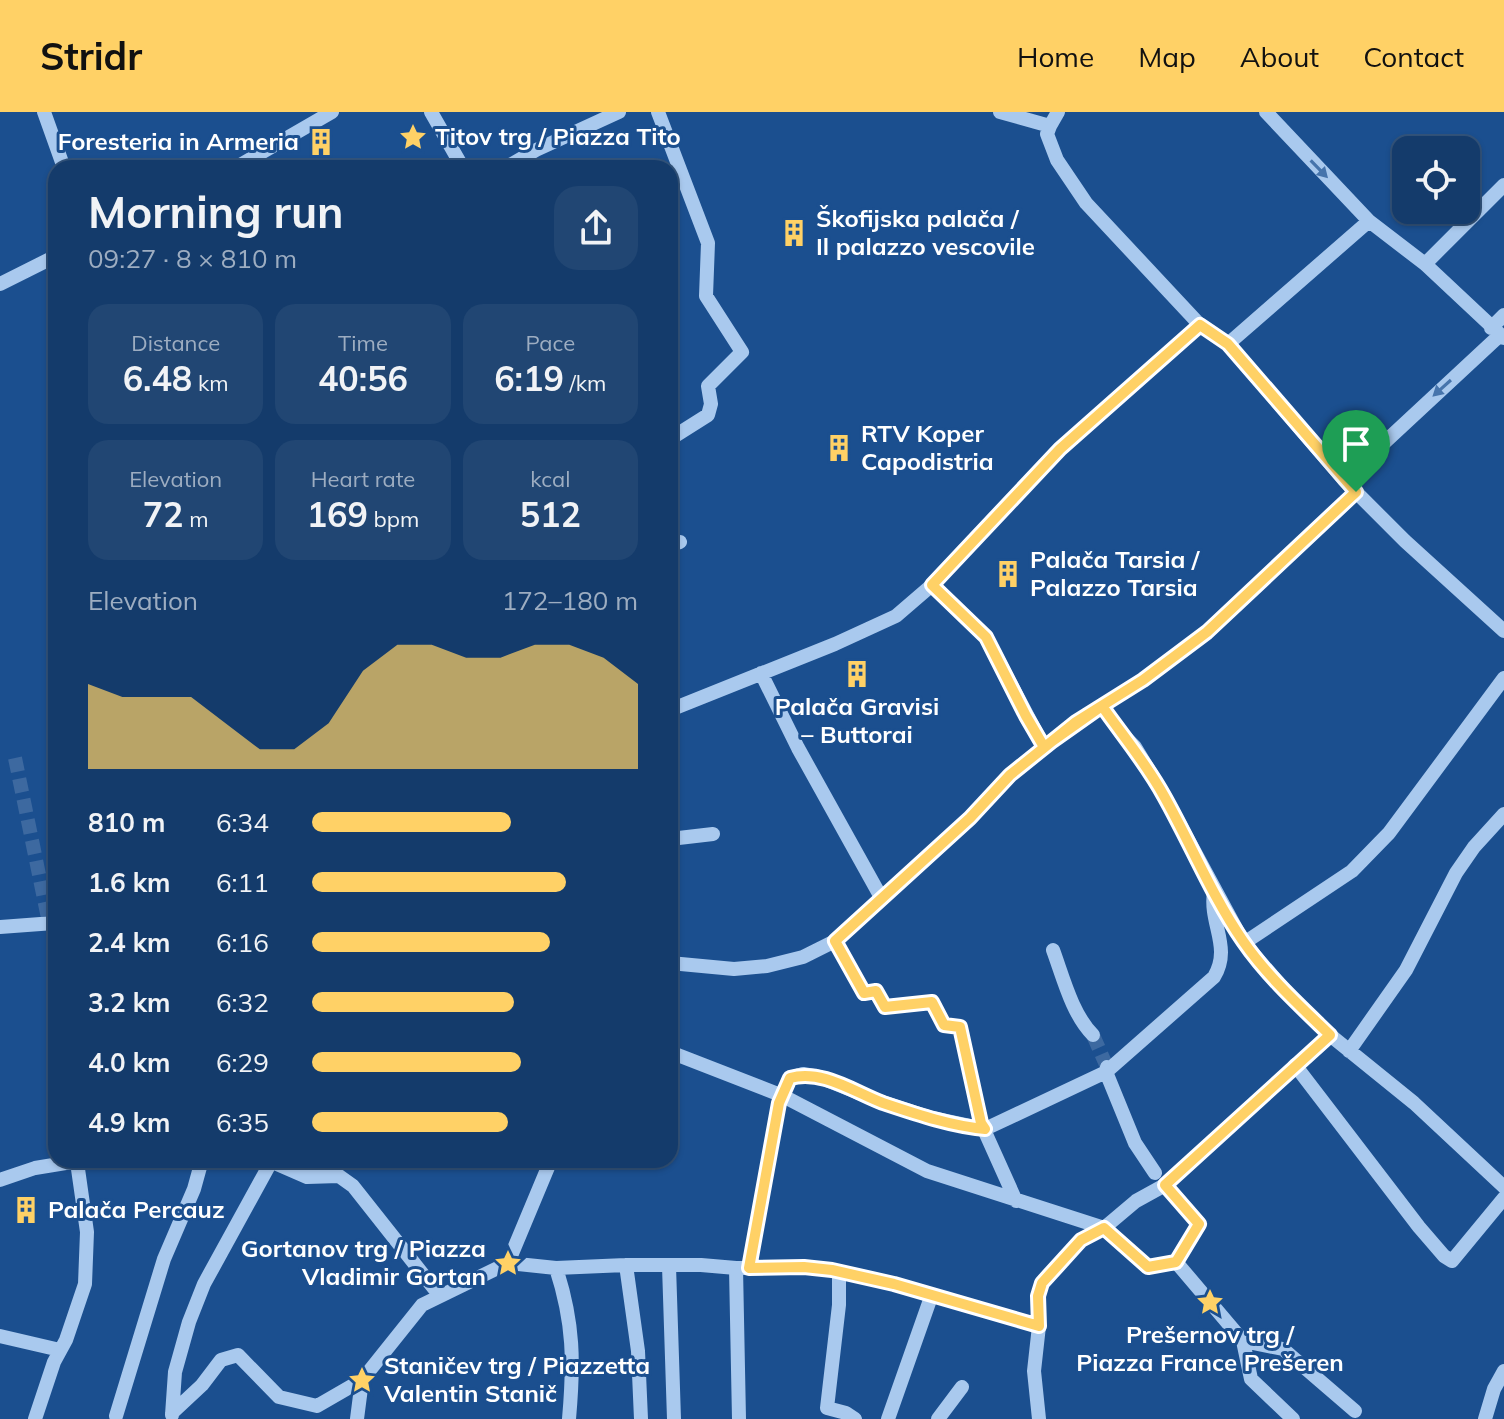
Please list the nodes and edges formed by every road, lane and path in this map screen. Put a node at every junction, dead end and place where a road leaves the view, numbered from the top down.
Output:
1 (44, 112) edge
2 (332, 112) edge
3 (431, 112) edge
4 (619, 112) edge
5 (658, 112) edge
6 (1000, 112) edge
7 (1058, 112) edge
8 (1266, 112) edge
9 (1050, 126) junction
10 (61, 160) edge
11 (253, 160) edge
12 (458, 160) edge
13 (519, 160) edge
14 (676, 160) edge
15 (678, 164) edge
16 (1504, 185) edge
17 (1369, 221) junction
18 (48, 260) edge
19 (1425, 264) junction
20 (0, 284) edge
21 (1504, 315) edge
22 (1200, 325) junction
23 (1498, 334) edge
24 (1228, 344) junction
25 (678, 434) edge
26 (1344, 480) junction
27 (1356, 492) junction
28 (932, 585) junction
29 (1504, 631) edge
30 (761, 673) junction
31 (1504, 678) edge
32 (1102, 706) junction
33 (678, 707) edge
34 (1044, 747) junction
35 (1504, 814) edge
36 (713, 834) dead end
37 (678, 838) edge
38 (1214, 892) junction
39 (882, 899) junction
40 (48, 923) edge
41 (0, 927) edge
42 (835, 941) junction
43 (1244, 943) junction
44 (1053, 950) dead end
45 (678, 964) edge
46 (1093, 1035) tunnel mouth
47 (1330, 1035) junction
48 (1349, 1051) junction
49 (678, 1055) edge
50 (1295, 1065) junction
51 (1107, 1069) junction
52 (783, 1096) junction
53 (985, 1129) junction
54 (48, 1166) edge
55 (82, 1168) edge
56 (200, 1168) edge
57 (266, 1168) edge
58 (286, 1168) edge
59 (548, 1168) edge
60 (1165, 1177) junction
61 (0, 1180) edge
62 (1504, 1187) edge
63 (1504, 1198) edge
64 (1016, 1201) junction
65 (1104, 1228) junction
66 (1176, 1262) junction
67 (508, 1263) junction
68 (626, 1265) junction
69 (669, 1266) junction
70 (556, 1268) junction
71 (742, 1268) junction
72 (839, 1271) junction
73 (436, 1291) junction
74 (931, 1297) junction
75 (1039, 1326) junction
76 (0, 1336) edge
77 (1243, 1341) junction
78 (60, 1350) junction
79 (1504, 1371) edge
80 (362, 1380) junction
81 (962, 1387) dead end
82 (1355, 1411) dead end
83 (116, 1416) dead end
84 (171, 1416) edge
85 (35, 1419) edge
86 (357, 1419) edge
87 (569, 1419) edge
88 (641, 1419) edge
89 (674, 1419) edge
90 (739, 1419) edge
91 (855, 1419) edge
92 (888, 1419) edge
93 (938, 1419) edge
94 (1039, 1419) edge
95 (1293, 1419) edge
96 (1485, 1419) edge

1 - 10 street
2 - 11 street
3 - 12 street
4 - 13 street
5 - 14 street
6 - 9 street
7 - 9 street
8 -> 17 street
9 - 22 street
15 - 25 street
16 - 19 street
17 - 19 street
17 - 24 street
18 - 20 street
19 - 23 street
21 - 23 street
22 - 24 street
22 - 28 street
23 -> 26 street
24 - 26 street
26 - 27 street
27 - 29 street
27 - 32 street
28 - 30 street
28 - 34 street
30 - 33 street
30 - 39 street
31 - 43 street
32 - 34 street
32 - 38 street
34 - 39 street
35 - 48 street
36 - 37 street
38 - 43 street
38 - 51 street
39 - 42 street
40 - 41 street
42 - 45 street
42 - 53 street
43 - 47 street
44 - 46 street
47 - 48 street
47 - 50 street
48 - 62 street
49 - 52 street
50 - 60 street
50 - 63 street
51 - 53 street
51 - 60 street
52 - 53 street
52 - 64 street
52 - 71 street
53 - 64 street
54 - 61 street
55 - 78 street
56 - 83 street
57 - 84 street
58 - 73 street
59 - 67 street
60 - 65 street
60 - 66 street
64 - 65 street
65 - 66 street
65 - 75 street
66 - 77 street
67 - 70 street
67 - 73 street
68 - 69 street
68 - 70 street
68 - 88 street
69 - 71 street
69 - 89 street
70 - 87 street
71 - 72 street
71 - 90 street
72 - 74 street
72 - 91 street
73 - 80 street
74 - 75 street
74 - 92 street
75 - 94 street
76 - 78 street
77 - 82 street
77 - 95 street
78 - 85 street
79 - 96 street
80 - 84 street
80 - 86 street
81 - 93 street

